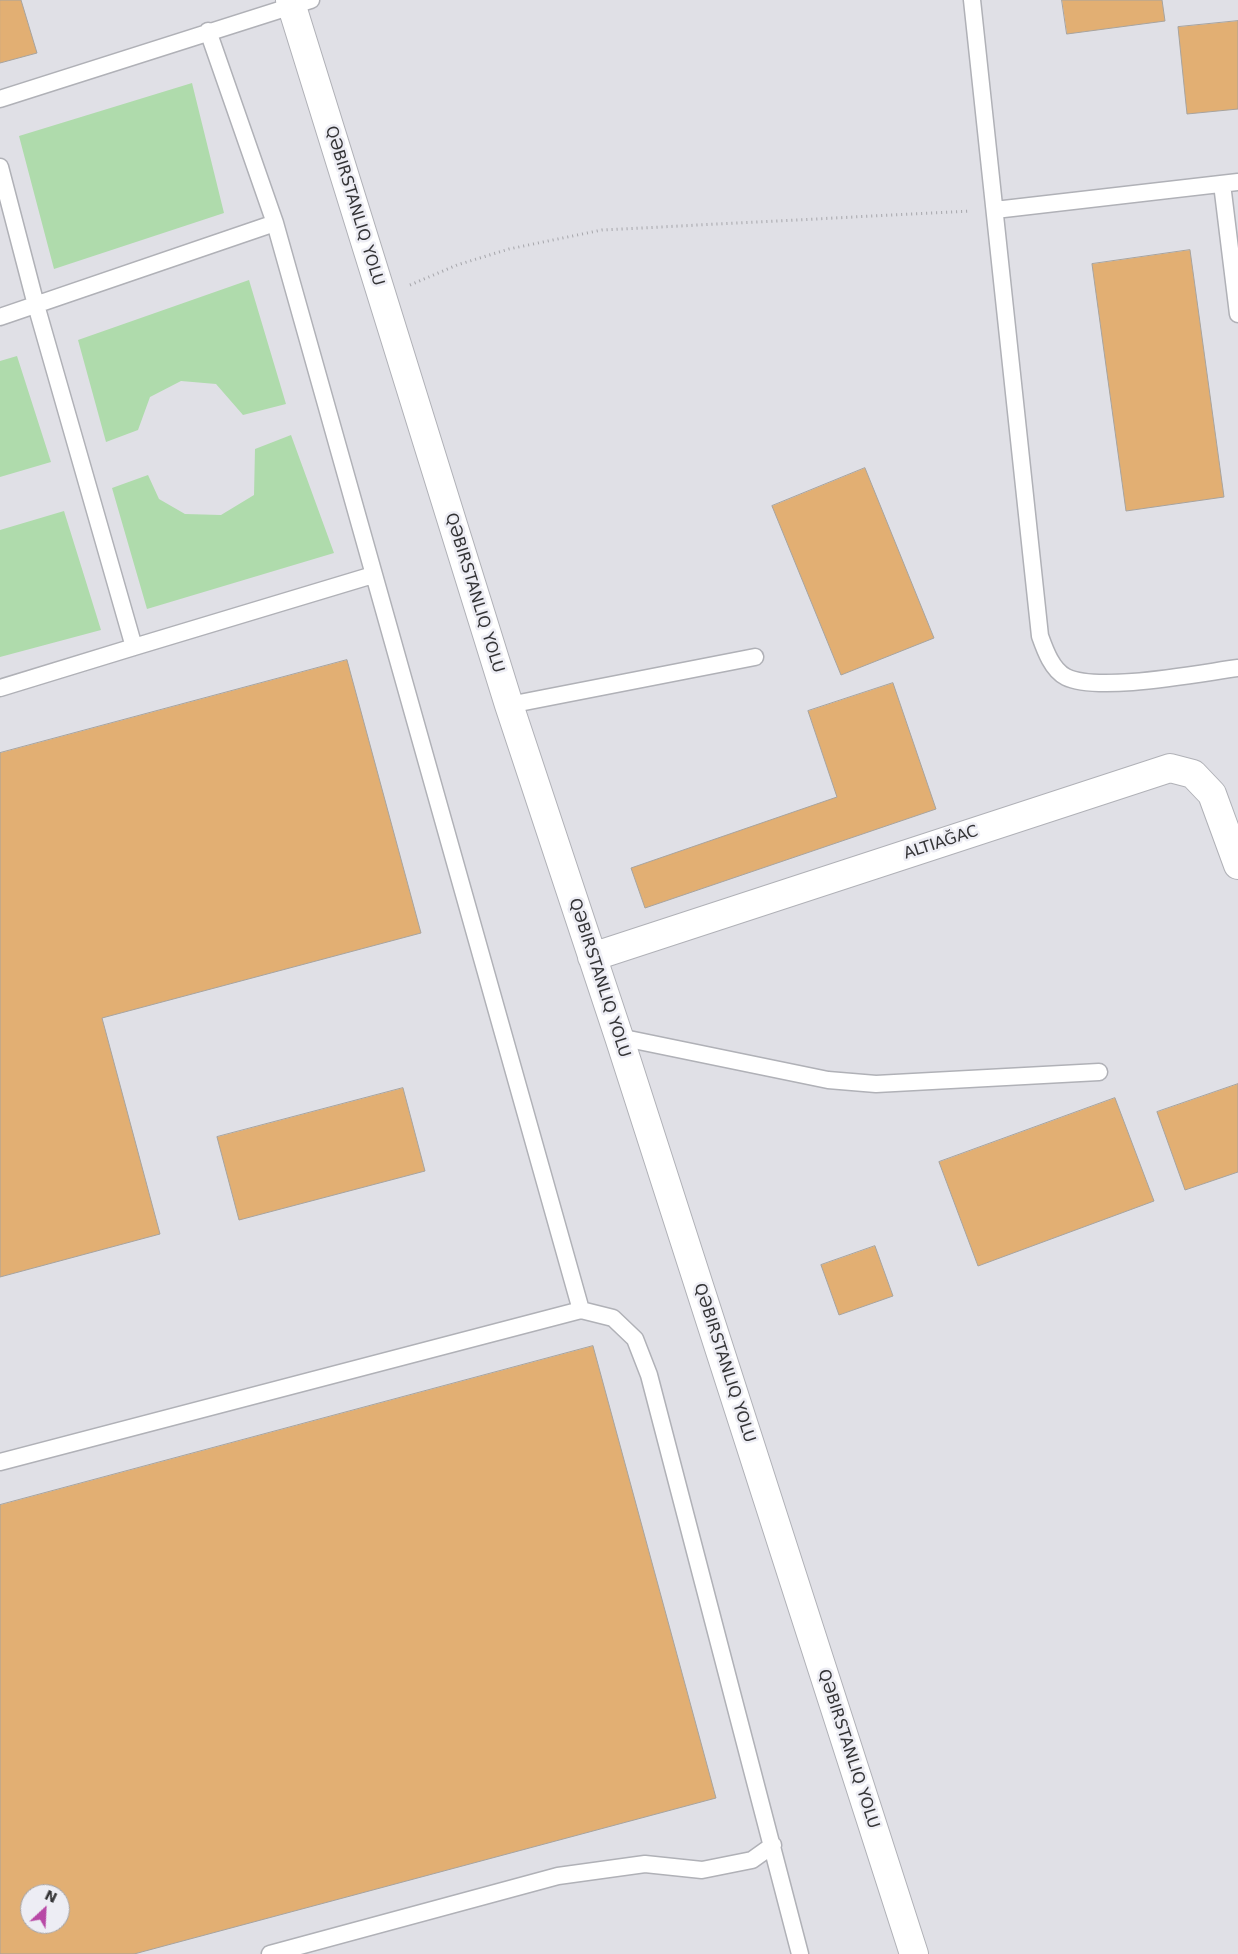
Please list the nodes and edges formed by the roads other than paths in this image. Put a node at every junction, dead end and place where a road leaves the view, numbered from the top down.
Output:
1 (972, 0) edge
2 (298, 2) edge
3 (208, 31) junction
4 (0, 99) edge
5 (0, 167) edge
6 (1230, 183) edge
7 (995, 210) junction
8 (275, 223) junction
9 (36, 305) junction
10 (1238, 314) edge
11 (0, 317) edge
12 (373, 575) junction
13 (134, 647) junction
14 (755, 657) dead end
15 (1238, 668) edge
16 (0, 688) edge
17 (509, 705) junction
18 (1238, 865) edge
19 (592, 957) junction
20 (619, 1037) junction
21 (1099, 1072) dead end
22 (581, 1310) junction
23 (0, 1462) edge
24 (773, 1845) junction
25 (270, 1954) edge
26 (800, 1954) edge
27 (914, 1954) edge

1 - 7 lane
2 - 3 lane
2 - 17 street
3 - 4 lane
3 - 8 lane
5 - 9 lane
6 - 7 lane
6 - 10 lane
7 - 15 lane
8 - 9 lane
8 - 12 lane
9 - 11 lane
9 - 13 lane
12 - 13 lane
12 - 22 lane
13 - 16 lane
14 - 17 lane
17 - 19 street
18 - 19 street
19 - 20 street
20 - 21 lane
20 - 27 street
22 - 23 lane
22 - 24 lane
24 - 25 lane
24 - 26 lane

